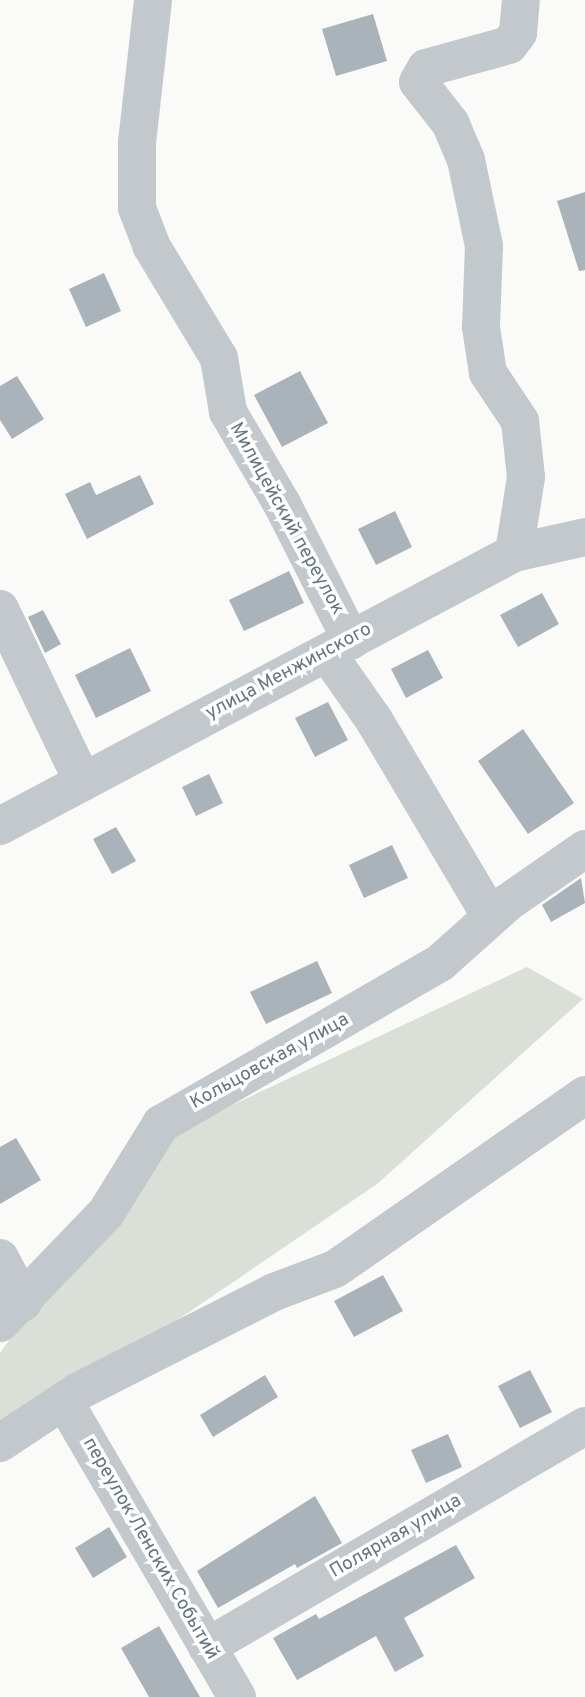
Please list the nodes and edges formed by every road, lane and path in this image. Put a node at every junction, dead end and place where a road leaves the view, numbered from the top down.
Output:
1 (153, 0) edge
2 (521, 0) edge
3 (585, 537) edge
4 (514, 553) junction
5 (0, 609) edge
6 (339, 646) junction
7 (83, 782) junction
8 (0, 826) edge
9 (585, 849) edge
10 (491, 917) junction
11 (585, 1095) edge
12 (0, 1258) edge
13 (11, 1312) edge
14 (64, 1401) junction
15 (585, 1426) edge
16 (0, 1443) edge
17 (207, 1647) junction
18 (237, 1697) edge

1 - 6 street, Милицейский переулок
2 - 4 street
3 - 4 street, улица Менжинского
4 - 6 street, улица Менжинского
5 - 7 street
6 - 7 street, улица Менжинского
6 - 10 street, Милицейский переулок
7 - 8 street, улица Менжинского
9 - 10 street, Кольцовская улица
10 - 13 street, Кольцовская улица
11 - 14 street
12 - 13 street
14 - 16 street
14 - 17 street, переулок Ленских Событий
15 - 17 street, Полярная улица
17 - 18 street, переулок Ленских Событий

